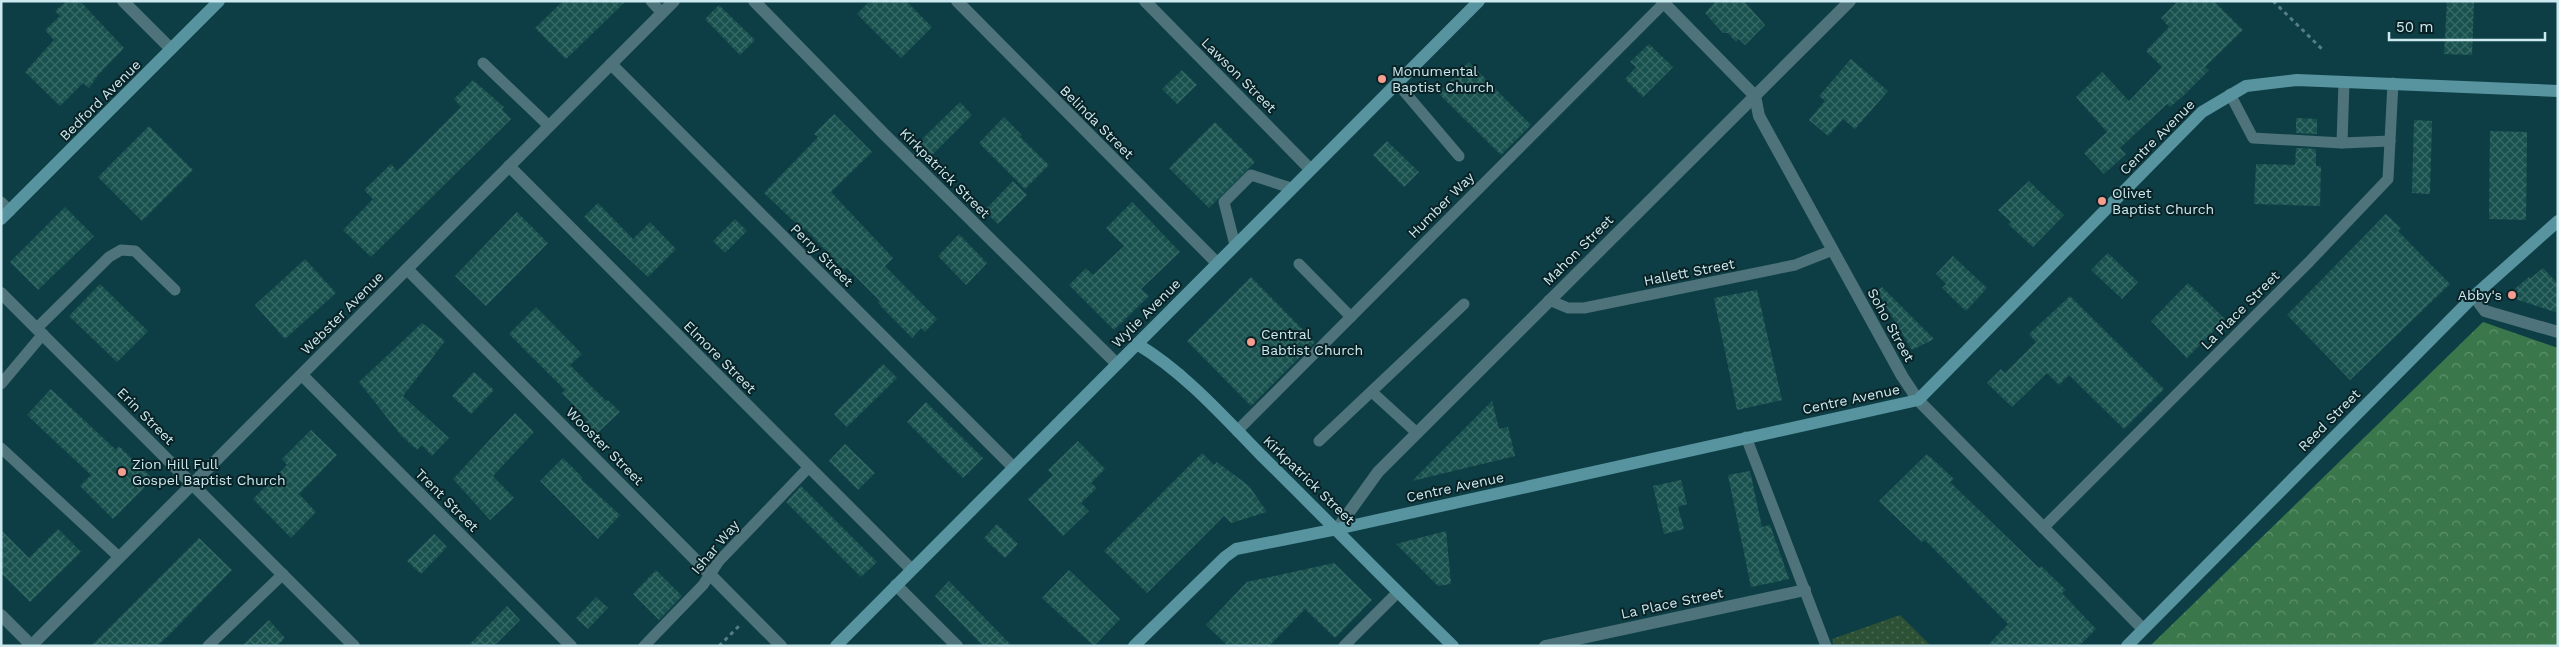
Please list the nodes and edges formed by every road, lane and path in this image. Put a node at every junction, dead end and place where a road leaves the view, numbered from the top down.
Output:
1 (123, 1) edge
2 (219, 1) edge
3 (651, 1) edge
4 (674, 1) edge
5 (754, 1) edge
6 (957, 1) edge
7 (1145, 1) edge
8 (1479, 1) edge
9 (1850, 1) edge
10 (2273, 1) edge
11 (1664, 2) edge
12 (662, 13) junction
13 (171, 49) junction
14 (2324, 51) dead end
15 (483, 63) dead end
16 (611, 64) junction
17 (2344, 82) junction
18 (1396, 83) junction
19 (2394, 83) junction
20 (2558, 91) edge
21 (2230, 94) junction
22 (1755, 96) junction
23 (549, 126) junction
24 (2390, 141) junction
25 (2342, 143) junction
26 (1460, 156) dead end
27 (509, 166) junction
28 (1310, 169) junction
29 (1291, 188) junction
30 (4, 211) edge
31 (2558, 221) edge
32 (1234, 245) junction
33 (1833, 250) junction
34 (1216, 263) junction
35 (1299, 264) dead end
36 (407, 268) junction
37 (175, 290) dead end
38 (1, 293) edge
39 (2474, 296) junction
40 (1549, 300) junction
41 (1464, 304) dead end
42 (1352, 317) junction
43 (40, 331) junction
44 (2558, 332) edge
45 (1137, 344) junction
46 (1117, 364) junction
47 (302, 375) junction
48 (1, 384) edge
49 (1372, 392) junction
50 (1918, 400) junction
51 (1237, 431) junction
52 (1417, 433) junction
53 (1746, 437) junction
54 (1319, 441) dead end
55 (1, 448) edge
56 (1012, 466) junction
57 (809, 467) junction
58 (193, 484) junction
59 (2043, 528) junction
60 (1337, 529) junction
61 (119, 557) junction
62 (911, 569) junction
63 (711, 573) junction
64 (283, 574) junction
65 (896, 585) junction
66 (1805, 590) junction
67 (1398, 592) junction
68 (1, 615) edge
69 (741, 624) dead end
70 (2143, 630) junction
71 (32, 646) edge
72 (208, 646) edge
73 (354, 646) edge
74 (571, 646) edge
75 (644, 646) edge
76 (719, 646) edge
77 (781, 646) edge
78 (836, 646) edge
79 (957, 646) edge
80 (1134, 646) edge
81 (1344, 646) edge
82 (1452, 646) edge
83 (1545, 646) edge
84 (1826, 646) edge
85 (2127, 646) edge

1 - 13 street
2 - 13 street, Bedford Avenue
3 - 12 lane
4 - 12 street, Webster Avenue
5 - 46 street, Kirkpatrick Street
6 - 34 street, Belinda Street
7 - 28 street, Lawson Street
8 - 18 street, Wylie Avenue
9 - 22 street, Mahon Street
10 - 14 path
11 - 22 street, Soho Street
11 - 42 lane, Humber Way
12 - 16 street, Webster Avenue
13 - 30 street, Bedford Avenue
15 - 23 lane
16 - 23 street, Webster Avenue
16 - 56 street, Perry Street
17 - 19 street, Centre Avenue
17 - 21 street, Centre Avenue
17 - 25 lane
18 - 26 lane
18 - 28 street, Wylie Avenue
19 - 20 street, Centre Avenue
19 - 24 lane, La Place Street
21 - 25 lane
21 - 50 street, Centre Avenue
22 - 33 street, Soho Street
22 - 40 street, Mahon Street
23 - 27 street, Webster Avenue
24 - 25 lane
24 - 59 lane, La Place Street
27 - 36 street, Webster Avenue
27 - 57 street, Elmore Street
28 - 29 street, Wylie Avenue
29 - 32 street, Wylie Avenue
29 - 32 lane
31 - 39 street, Reed Street
32 - 34 street, Wylie Avenue
33 - 40 lane, Hallett Street
33 - 50 street, Soho Street
34 - 45 street, Wylie Avenue
35 - 42 lane
36 - 47 street, Webster Avenue
36 - 63 street, Wooster Street
37 - 43 lane
38 - 43 street, Erin Street
39 - 44 street
39 - 70 street, Reed Street
40 - 52 street, Mahon Street
41 - 49 lane
42 - 51 lane, Humber Way
43 - 48 lane
43 - 58 street, Erin Street
45 - 46 street, Wylie Avenue
45 - 51 street, Kirkpatrick Street
46 - 56 street, Wylie Avenue
47 - 58 street, Webster Avenue
47 - 74 street, Trent Street
49 - 52 lane
49 - 54 lane
50 - 53 street, Centre Avenue
50 - 59 street, Soho Street
51 - 60 street, Kirkpatrick Street
52 - 60 street, Mahon Street
53 - 60 street, Centre Avenue
53 - 66 lane
55 - 61 lane
56 - 62 street, Wylie Avenue
57 - 62 street, Elmore Street
57 - 63 lane, Ishar Way
58 - 61 street, Webster Avenue
58 - 64 street, Erin Street
59 - 70 street, Soho Street
60 - 67 street, Kirkpatrick Street
60 - 80 street, Centre Avenue
61 - 71 street, Webster Avenue
62 - 65 street, Wylie Avenue
63 - 75 lane, Ishar Way
63 - 77 street, Wooster Street
64 - 72 lane
64 - 73 street, Erin Street
65 - 78 street, Wylie Avenue
65 - 79 street
66 - 83 street, La Place Street
66 - 84 lane
67 - 81 lane
67 - 82 street, Kirkpatrick Street
68 - 71 street
69 - 76 path
70 - 85 street, Reed Street

